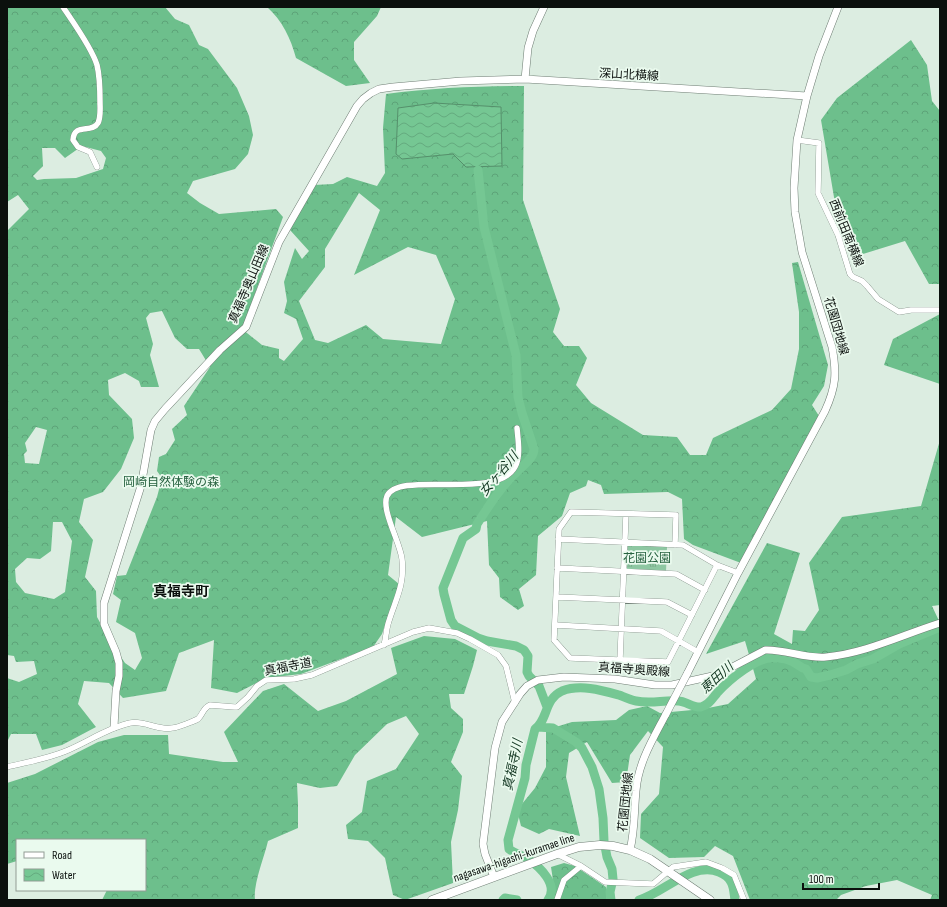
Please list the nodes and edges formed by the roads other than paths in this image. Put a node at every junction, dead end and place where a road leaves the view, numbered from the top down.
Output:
1 (63, 7) edge
2 (544, 7) edge
3 (838, 7) edge
4 (525, 79) junction
5 (807, 96) junction
6 (797, 140) junction
7 (97, 167) dead end
8 (940, 310) edge
9 (518, 428) dead end
10 (626, 514) junction
11 (558, 540) junction
12 (625, 543) junction
13 (675, 545) junction
14 (718, 565) junction
15 (557, 568) junction
16 (624, 572) junction
17 (738, 573) junction
18 (705, 590) junction
19 (557, 597) junction
20 (623, 600) junction
21 (692, 615) junction
22 (940, 623) edge
23 (555, 625) junction
24 (622, 629) junction
25 (678, 642) junction
26 (384, 645) junction
27 (698, 652) junction
28 (620, 660) junction
29 (515, 703) junction
30 (114, 727) junction
31 (7, 766) edge
32 (630, 850) junction
33 (557, 854) junction
34 (581, 866) junction
35 (670, 872) junction
36 (494, 877) junction
37 (432, 900) edge
38 (557, 900) edge
39 (710, 900) edge
40 (744, 900) edge

1 - 7 street
2 - 4 street
3 - 5 street, 花園団地線
4 - 5 street, 深山北横線
4 - 30 street, 真福寺奥山田線
5 - 6 street, 花園団地線
6 - 8 street, 西前田南横線
6 - 17 street, 花園団地線
9 - 26 street
10 - 11 street
10 - 12 street
10 - 13 street
11 - 12 street
11 - 15 street
12 - 13 street
12 - 16 street
13 - 14 street
14 - 17 street
14 - 18 street
15 - 16 street
15 - 19 street
16 - 18 street
16 - 20 street
17 - 27 street, 花園団地線
18 - 21 street
19 - 20 street
19 - 23 street
20 - 21 street
20 - 24 street
21 - 25 street
22 - 29 street, 真福寺奥殿線
23 - 24 street
23 - 28 street
24 - 25 street
24 - 28 street
25 - 27 street
25 - 28 street
26 - 29 street
26 - 30 street, 真福寺道
27 - 32 street, 花園団地線, bridge
29 - 36 street, 真福寺奥殿線
30 - 31 street, 真福寺道
32 - 33 main road, nagasawa-higashi-kuramae line
32 - 35 main road, nagasawa-higashi-kuramae line
33 - 34 street
33 - 36 main road, nagasawa-higashi-kuramae line
34 - 35 street
34 - 38 street
35 - 39 main road, nagasawa-higashi-kuramae line
35 - 40 street
36 - 37 main road, nagasawa-higashi-kuramae line

